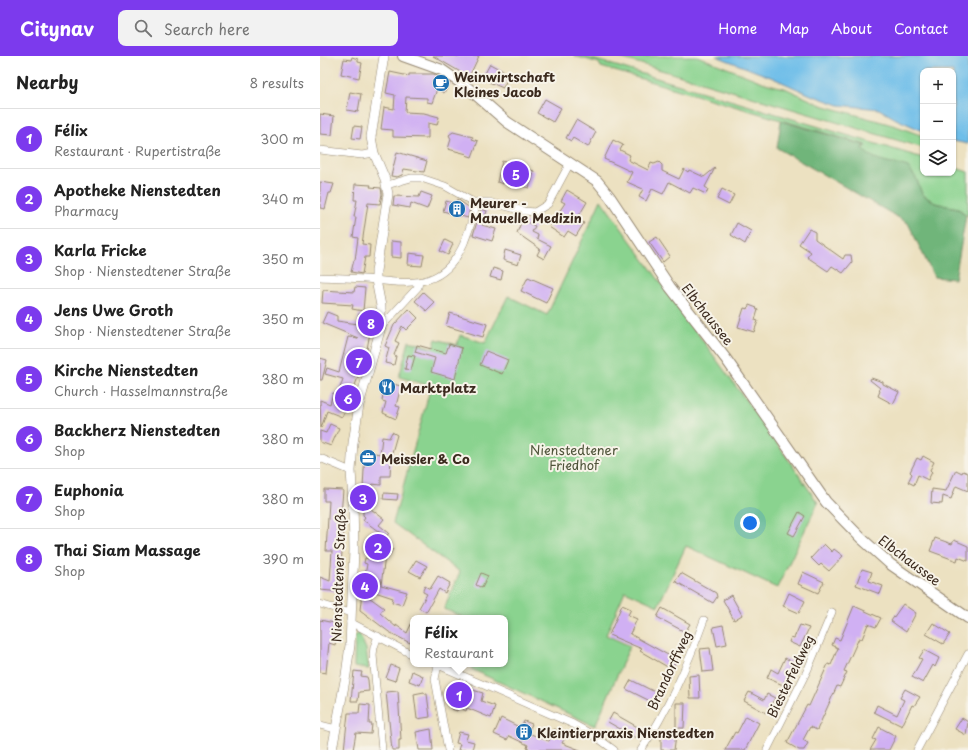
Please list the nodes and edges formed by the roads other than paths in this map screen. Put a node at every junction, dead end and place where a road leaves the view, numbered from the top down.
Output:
1 (384, 56) edge
2 (403, 56) edge
3 (320, 150) edge
4 (374, 153) junction
5 (570, 163) junction
6 (387, 186) junction
7 (476, 202) junction
8 (320, 277) edge
9 (376, 280) junction
10 (419, 282) junction
11 (381, 327) junction
12 (320, 458) edge
13 (351, 471) junction
14 (320, 604) edge
15 (832, 612) dead end
16 (351, 618) junction
17 (968, 618) edge
18 (704, 620) dead end
19 (378, 636) junction
20 (410, 653) edge
21 (968, 654) edge
22 (437, 667) edge
23 (444, 667) edge
24 (320, 725) edge
25 (336, 729) junction
26 (332, 750) edge
27 (382, 750) edge
28 (448, 750) edge
29 (614, 750) edge
30 (641, 750) edge
31 (767, 750) edge
32 (917, 750) edge

1 - 4 street
2 - 5 main road, Elbchaussee
3 - 4 street
4 - 6 street
5 - 7 street
5 - 17 main road, Elbchaussee
6 - 7 street
6 - 9 street, Nienstedtener Straße
7 - 10 street
8 - 9 street
9 - 10 street
9 - 11 street, Nienstedtener Straße
10 - 11 street
11 - 13 street, Nienstedtener Straße
12 - 13 street
13 - 16 street, Nienstedtener Straße
14 - 16 street
15 - 31 street, Biesterfeldweg
16 - 19 street
16 - 25 street, Nienstedtener Straße
18 - 30 street, Brandorffweg
19 - 20 street
19 - 27 street
21 - 32 street
22 - 28 street
23 - 29 street
24 - 25 street
25 - 26 street, Nienstedtener Straße

